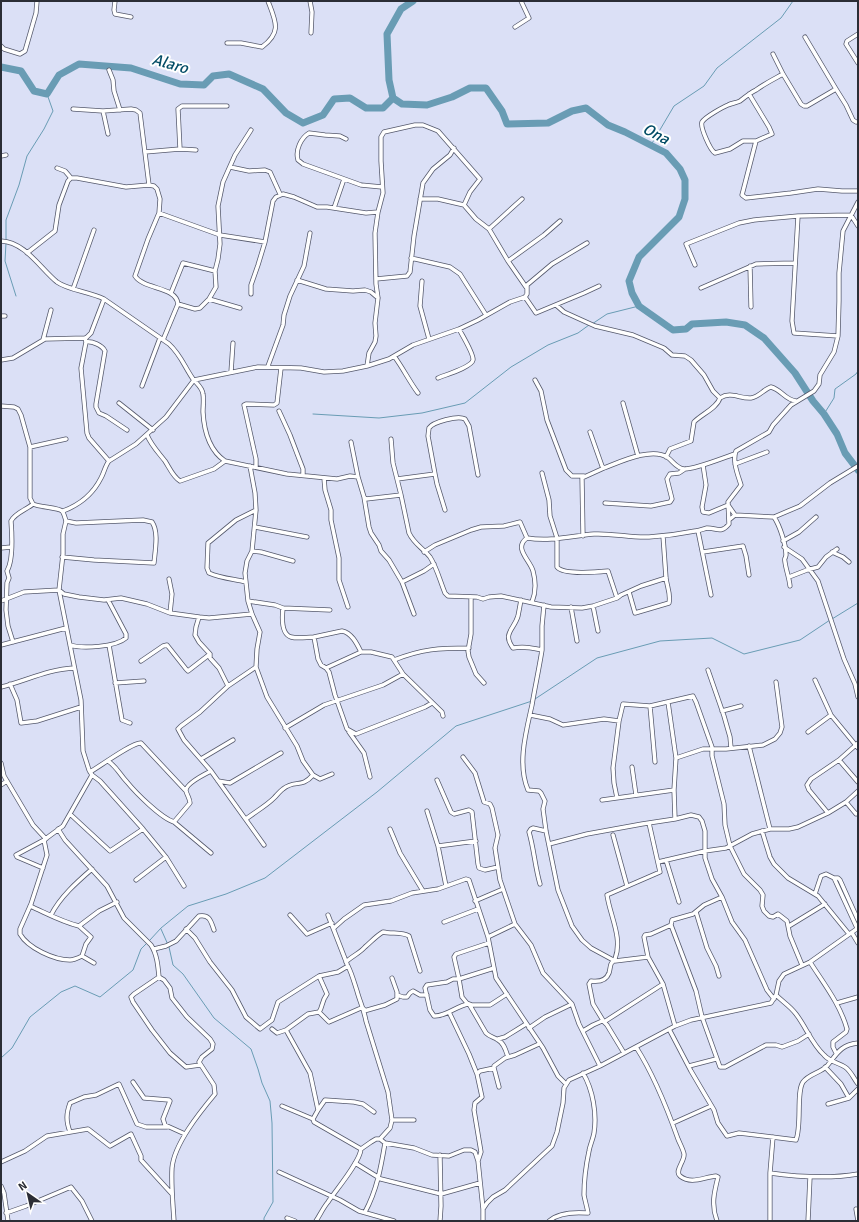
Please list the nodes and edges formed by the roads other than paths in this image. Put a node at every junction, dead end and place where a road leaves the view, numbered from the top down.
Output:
1 (37, 1) edge
2 (115, 1) edge
3 (268, 1) edge
4 (310, 1) edge
5 (521, 1) edge
6 (131, 17) dead end
7 (515, 27) dead end
8 (311, 33) dead end
9 (858, 34) edge
10 (805, 37) dead end
11 (227, 43) dead end
12 (1, 46) edge
13 (773, 54) dead end
14 (858, 63) edge
15 (109, 70) dead end
16 (783, 74) junction
17 (836, 89) junction
18 (749, 94) junction
19 (227, 106) dead end
20 (72, 110) dead end
21 (120, 110) junction
22 (103, 111) junction
23 (858, 122) edge
24 (251, 130) dead end
25 (108, 134) dead end
26 (346, 139) dead end
27 (756, 141) junction
28 (454, 148) junction
29 (180, 149) junction
30 (196, 150) dead end
31 (145, 152) junction
32 (6, 155) dead end
33 (1, 156) edge
34 (230, 167) junction
35 (57, 168) dead end
36 (71, 178) junction
37 (344, 179) junction
38 (149, 185) junction
39 (382, 187) junction
40 (858, 191) edge
41 (280, 194) junction
42 (420, 199) junction
43 (522, 199) dead end
44 (858, 202) edge
45 (464, 205) junction
46 (334, 208) junction
47 (378, 212) junction
48 (159, 213) junction
49 (851, 215) junction
50 (798, 216) junction
51 (560, 221) dead end
52 (858, 226) edge
53 (489, 229) junction
54 (94, 230) dead end
55 (310, 233) dead end
56 (220, 235) junction
57 (1, 241) edge
58 (265, 242) junction
59 (587, 243) dead end
60 (27, 253) junction
61 (411, 258) junction
62 (508, 261) junction
63 (795, 263) junction
64 (695, 266) dead end
65 (750, 266) junction
66 (215, 271) junction
67 (376, 279) junction
68 (297, 280) junction
69 (422, 281) dead end
70 (599, 286) dead end
71 (526, 287) junction
72 (701, 288) dead end
73 (74, 289) junction
74 (171, 293) junction
75 (251, 294) dead end
76 (525, 297) junction
77 (378, 298) junction
78 (104, 299) junction
79 (209, 299) junction
80 (178, 304) junction
81 (556, 305) junction
82 (751, 307) dead end
83 (240, 308) dead end
84 (51, 310) dead end
85 (486, 316) junction
86 (459, 329) junction
87 (838, 336) junction
88 (162, 339) junction
89 (429, 339) junction
90 (43, 340) junction
91 (85, 340) junction
92 (233, 343) dead end
93 (394, 356) junction
94 (1, 360) edge
95 (268, 366) junction
96 (367, 366) junction
97 (281, 368) junction
98 (231, 372) junction
99 (438, 378) dead end
100 (194, 380) junction
101 (535, 380) dead end
102 (142, 386) dead end
103 (418, 393) dead end
104 (720, 398) junction
105 (796, 401) junction
106 (119, 403) dead end
107 (624, 403) dead end
108 (1, 406) edge
109 (279, 411) dead end
110 (127, 430) dead end
111 (153, 430) junction
112 (590, 432) dead end
113 (146, 435) junction
114 (66, 439) dead end
115 (391, 439) dead end
116 (351, 442) dead end
117 (30, 447) junction
118 (767, 452) dead end
119 (735, 454) junction
120 (638, 456) junction
121 (666, 456) junction
122 (109, 461) junction
123 (225, 461) junction
124 (736, 464) junction
125 (703, 465) junction
126 (250, 466) junction
127 (858, 466) edge
128 (256, 468) junction
129 (604, 468) junction
130 (685, 469) junction
131 (542, 473) dead end
132 (435, 474) junction
133 (303, 475) junction
134 (478, 475) dead end
135 (584, 476) junction
136 (358, 477) junction
137 (324, 478) junction
138 (397, 479) junction
139 (401, 496) junction
140 (364, 497) junction
141 (605, 503) dead end
142 (33, 504) junction
143 (728, 505) junction
144 (256, 510) junction
145 (445, 510) dead end
146 (63, 511) junction
147 (735, 515) junction
148 (774, 516) junction
149 (816, 517) dead end
150 (66, 520) junction
151 (729, 520) junction
152 (255, 527) junction
153 (698, 531) junction
154 (583, 536) junction
155 (662, 536) junction
156 (306, 537) dead end
157 (527, 538) junction
158 (557, 538) junction
159 (783, 541) junction
160 (11, 547) junction
161 (784, 547) junction
162 (1, 548) edge
163 (837, 549) dead end
164 (252, 551) junction
165 (424, 552) junction
166 (703, 552) junction
167 (832, 552) junction
168 (62, 557) junction
169 (294, 561) dead end
170 (849, 562) dead end
171 (434, 564) junction
172 (809, 570) junction
173 (749, 575) dead end
174 (789, 577) junction
175 (666, 578) junction
176 (169, 579) dead end
177 (246, 582) junction
178 (402, 582) junction
179 (790, 586) dead end
180 (59, 590) junction
181 (629, 592) junction
182 (711, 595) dead end
183 (471, 598) junction
184 (617, 598) junction
185 (6, 599) junction
186 (108, 600) junction
187 (521, 600) junction
188 (1, 601) edge
189 (248, 601) junction
190 (532, 602) junction
191 (544, 605) junction
192 (348, 606) dead end
193 (593, 606) junction
194 (571, 607) junction
195 (283, 608) junction
196 (330, 610) dead end
197 (170, 613) junction
198 (252, 614) junction
199 (414, 614) dead end
200 (199, 617) junction
201 (66, 628) junction
202 (598, 631) dead end
203 (314, 637) junction
204 (576, 641) dead end
205 (13, 642) junction
206 (1, 645) edge
207 (70, 645) junction
208 (109, 645) junction
209 (469, 648) junction
210 (542, 650) junction
211 (361, 652) junction
212 (210, 654) junction
213 (394, 660) junction
214 (141, 661) dead end
215 (256, 667) junction
216 (74, 668) junction
217 (326, 668) junction
218 (708, 670) dead end
219 (403, 674) junction
220 (816, 680) dead end
221 (144, 681) dead end
222 (776, 682) dead end
223 (115, 683) junction
224 (484, 683) dead end
225 (10, 684) junction
226 (228, 686) junction
227 (1, 687) edge
228 (858, 697) edge
229 (336, 700) junction
230 (668, 702) junction
231 (432, 703) junction
232 (650, 706) junction
233 (741, 706) dead end
234 (81, 707) junction
235 (722, 711) junction
236 (530, 715) junction
237 (831, 715) junction
238 (443, 716) dead end
239 (619, 720) junction
240 (130, 723) dead end
241 (285, 728) junction
242 (347, 729) junction
243 (808, 732) dead end
244 (233, 740) dead end
245 (857, 745) edge
246 (749, 746) junction
247 (731, 748) junction
248 (712, 749) junction
249 (282, 753) dead end
250 (463, 756) dead end
251 (676, 758) junction
252 (201, 759) junction
253 (838, 760) junction
254 (108, 762) junction
255 (655, 762) dead end
256 (1, 763) edge
257 (632, 767) dead end
258 (211, 771) junction
259 (91, 774) junction
260 (332, 774) dead end
261 (313, 775) junction
262 (370, 777) dead end
263 (437, 780) dead end
264 (7, 781) junction
265 (218, 781) junction
266 (858, 782) edge
267 (1, 785) edge
268 (674, 790) junction
269 (186, 791) junction
270 (858, 791) edge
271 (636, 795) junction
272 (617, 798) junction
273 (602, 800) dead end
274 (846, 802) junction
275 (427, 811) dead end
276 (828, 813) junction
277 (70, 814) junction
278 (857, 815) edge
279 (246, 819) junction
280 (675, 819) junction
281 (174, 822) junction
282 (649, 823) junction
283 (58, 829) junction
284 (390, 829) dead end
285 (770, 829) junction
286 (143, 830) junction
287 (546, 831) junction
288 (762, 831) junction
289 (613, 836) dead end
290 (45, 839) junction
291 (476, 841) junction
292 (549, 844) junction
293 (264, 845) dead end
294 (438, 846) junction
295 (730, 846) junction
296 (705, 851) junction
297 (211, 853) dead end
298 (166, 857) junction
299 (666, 860) junction
300 (658, 862) junction
301 (498, 867) junction
302 (43, 868) junction
303 (92, 869) junction
304 (834, 878) junction
305 (136, 880) dead end
306 (540, 884) dead end
307 (184, 886) dead end
308 (446, 886) junction
309 (627, 886) junction
310 (503, 889) junction
311 (423, 891) junction
312 (815, 894) junction
313 (722, 897) junction
314 (476, 901) junction
315 (117, 902) junction
316 (679, 902) dead end
317 (825, 904) junction
318 (30, 906) junction
319 (478, 909) junction
320 (696, 912) junction
321 (51, 915) junction
322 (290, 915) dead end
323 (328, 915) dead end
324 (858, 920) edge
325 (444, 922) dead end
326 (332, 923) junction
327 (515, 924) junction
328 (671, 925) junction
329 (79, 926) junction
330 (789, 926) junction
331 (334, 928) junction
332 (858, 928) edge
333 (186, 929) junction
334 (214, 930) dead end
335 (850, 933) junction
336 (488, 936) junction
337 (489, 943) junction
338 (858, 943) edge
339 (154, 949) junction
340 (82, 956) junction
341 (648, 957) junction
342 (615, 961) junction
343 (346, 962) junction
344 (810, 962) junction
345 (94, 963) dead end
346 (802, 965) junction
347 (348, 966) junction
348 (494, 968) junction
349 (420, 971) dead end
350 (319, 976) junction
351 (720, 976) dead end
352 (159, 977) junction
353 (392, 978) dead end
354 (459, 979) junction
355 (663, 984) junction
356 (507, 994) junction
357 (397, 995) junction
358 (427, 995) junction
359 (776, 995) junction
360 (858, 997) edge
361 (774, 999) junction
362 (837, 1003) junction
363 (469, 1004) junction
364 (572, 1004) junction
365 (364, 1010) junction
366 (320, 1012) junction
367 (448, 1012) junction
368 (702, 1018) junction
369 (604, 1022) junction
370 (527, 1026) junction
371 (675, 1026) junction
372 (272, 1029) dead end
373 (669, 1029) junction
374 (286, 1030) junction
375 (583, 1031) junction
376 (809, 1034) junction
377 (498, 1039) junction
378 (858, 1043) edge
379 (539, 1044) junction
380 (636, 1047) junction
381 (624, 1053) junction
382 (836, 1053) junction
383 (508, 1057) junction
384 (716, 1059) junction
385 (830, 1061) junction
386 (200, 1065) junction
387 (600, 1066) junction
388 (688, 1066) junction
389 (825, 1067) junction
390 (494, 1068) junction
391 (583, 1073) junction
392 (477, 1074) junction
393 (133, 1082) dead end
394 (566, 1084) junction
395 (858, 1084) edge
396 (499, 1087) dead end
397 (858, 1089) edge
398 (849, 1098) junction
399 (828, 1104) dead end
400 (282, 1106) dead end
401 (711, 1106) junction
402 (318, 1110) junction
403 (374, 1112) dead end
404 (313, 1119) junction
405 (392, 1120) junction
406 (414, 1120) dead end
407 (673, 1123) junction
408 (167, 1127) junction
409 (70, 1132) junction
410 (185, 1134) junction
411 (773, 1137) junction
412 (380, 1139) junction
413 (385, 1143) junction
414 (361, 1149) junction
415 (440, 1155) junction
416 (478, 1161) junction
417 (1, 1162) edge
418 (355, 1163) junction
419 (279, 1172) dead end
420 (770, 1173) junction
421 (858, 1174) edge
422 (810, 1177) junction
423 (379, 1178) junction
424 (480, 1183) junction
425 (1, 1186) edge
426 (172, 1194) junction
427 (441, 1194) junction
428 (332, 1197) junction
429 (483, 1209) junction
430 (856, 1209) dead end
431 (366, 1212) junction
432 (6, 1213) junction
433 (287, 1218) dead end
434 (8, 1221) edge
435 (92, 1221) edge
436 (174, 1221) edge
437 (295, 1221) edge
438 (316, 1221) edge
439 (394, 1221) edge
440 (440, 1221) edge
441 (483, 1221) edge
442 (549, 1221) edge
443 (717, 1221) edge
444 (770, 1221) edge
445 (808, 1221) edge
446 (858, 1221) edge

1 - 12 street
2 - 6 street
3 - 11 street
4 - 8 street
5 - 7 street
9 - 14 street
10 - 17 street
13 - 16 street
15 - 21 street
16 - 17 street
16 - 18 street
17 - 23 street
18 - 27 street
18 - 27 street
19 - 29 street
20 - 22 street
21 - 22 street
21 - 31 street
22 - 25 street
24 - 34 street
26 - 37 street
27 - 40 street
28 - 39 street
28 - 42 street
28 - 45 street
29 - 30 street
29 - 31 street
31 - 38 street
32 - 33 street
34 - 41 street
34 - 56 street
35 - 36 street
36 - 38 street
36 - 60 street
37 - 39 street
37 - 46 street
38 - 48 street
39 - 47 street
41 - 46 street
41 - 58 street
42 - 45 street
42 - 61 street
43 - 53 street
44 - 49 street
45 - 53 street
46 - 47 street
47 - 67 street
48 - 56 street
48 - 74 street
49 - 50 street
49 - 52 street
49 - 87 street
50 - 63 street
50 - 64 street
51 - 62 street
53 - 62 street
54 - 73 street
55 - 68 street
56 - 58 street
56 - 66 street
57 - 60 street
58 - 75 street
59 - 71 street
60 - 73 street
61 - 67 street
61 - 85 street
62 - 71 street
63 - 65 street
63 - 87 street
65 - 72 street
65 - 82 street
66 - 74 street
66 - 79 street
67 - 77 street
68 - 77 street
68 - 95 street
69 - 89 street
70 - 81 street
71 - 76 street
73 - 78 street
74 - 80 street
76 - 81 street
76 - 85 street
77 - 96 street
78 - 88 street
78 - 91 street
79 - 80 street
79 - 83 street
80 - 88 street
81 - 104 street
84 - 90 street
85 - 86 street
86 - 89 street
86 - 99 street
87 - 105 street
88 - 100 street
88 - 102 street
89 - 93 street
90 - 91 street
90 - 94 street
91 - 110 street
91 - 122 street
92 - 98 street
93 - 96 street
93 - 103 street
95 - 97 street
95 - 98 street
96 - 97 street
97 - 128 street
98 - 100 street
100 - 111 street
100 - 123 street
101 - 135 street
104 - 105 street
104 - 121 street
105 - 119 street
106 - 111 street
107 - 120 street
108 - 117 street
109 - 133 street
111 - 113 street
112 - 129 street
113 - 122 street
113 - 123 street
114 - 117 street
115 - 138 street
116 - 136 street
117 - 142 street
118 - 124 street
119 - 124 street
119 - 125 street
120 - 121 street
120 - 129 street
121 - 130 street
122 - 146 street
123 - 126 street
124 - 143 street
125 - 130 street
125 - 143 street
126 - 128 street
126 - 144 street
127 - 148 street
128 - 133 street
129 - 135 street
130 - 141 street
131 - 158 street
132 - 134 street
132 - 138 street
132 - 145 street
133 - 137 street
135 - 154 street
136 - 137 street
136 - 140 street
137 - 192 street
138 - 139 street
139 - 140 street
139 - 165 street
140 - 178 street
142 - 146 street
142 - 160 street
143 - 147 street
143 - 151 street
144 - 152 street
144 - 177 street
146 - 150 street
147 - 148 street
147 - 151 street
148 - 159 street
149 - 159 street
150 - 168 street
150 - 168 street
151 - 153 street
152 - 156 street
152 - 164 street
153 - 155 street
153 - 166 street
154 - 155 street
154 - 158 street
155 - 175 street
157 - 158 street
157 - 165 street
157 - 190 street
158 - 184 street
159 - 161 street
160 - 162 street
160 - 185 street
161 - 172 street
161 - 174 street
163 - 167 street
164 - 169 street
164 - 177 street
165 - 171 street
166 - 173 street
166 - 182 street
167 - 170 street
167 - 172 street
168 - 180 street
171 - 178 street
171 - 183 street
172 - 174 street
172 - 228 street
174 - 179 street
175 - 181 street
175 - 181 street
176 - 197 street
177 - 189 street
178 - 199 street
180 - 185 street
180 - 186 street
180 - 201 street
181 - 184 street
183 - 187 street
183 - 209 street
184 - 193 street
185 - 188 street
185 - 205 street
186 - 197 street
186 - 208 street
187 - 190 street
187 - 210 street
189 - 195 street
189 - 198 street
190 - 191 street
191 - 194 street
191 - 210 street
193 - 194 street
193 - 202 street
194 - 204 street
195 - 196 street
195 - 203 street
197 - 200 street
198 - 200 street
198 - 215 street
200 - 212 street
201 - 205 street
201 - 207 street
203 - 211 street
203 - 217 street
205 - 206 street
207 - 208 street
207 - 216 street
208 - 223 street
209 - 213 street
209 - 224 street
210 - 236 street
211 - 213 street
211 - 217 street
212 - 214 street
212 - 226 street
213 - 219 street
215 - 226 street
215 - 241 street
216 - 225 street
216 - 234 street
217 - 229 street
218 - 235 street
219 - 229 street
219 - 231 street
220 - 237 street
221 - 223 street
222 - 246 street
223 - 240 street
225 - 227 street
225 - 234 street
226 - 252 street
229 - 241 street
229 - 242 street
230 - 232 street
230 - 248 street
230 - 251 street
231 - 238 street
231 - 242 street
232 - 239 street
232 - 255 street
233 - 235 street
234 - 259 street
235 - 247 street
236 - 239 street
236 - 287 street
237 - 243 street
237 - 245 street
239 - 272 street
241 - 261 street
242 - 262 street
244 - 252 street
245 - 253 street
246 - 247 street
246 - 285 street
247 - 248 street
248 - 251 street
248 - 295 street
249 - 265 street
250 - 301 street
251 - 268 street
252 - 258 street
253 - 266 street
253 - 276 street
254 - 259 street
254 - 269 street
254 - 281 street
256 - 264 street
257 - 271 street
258 - 265 street
258 - 269 street
259 - 277 street
259 - 286 street
260 - 261 street
261 - 279 street
263 - 291 street
264 - 267 street
264 - 290 street
265 - 279 street
268 - 271 street
268 - 280 street
269 - 281 street
270 - 274 street
271 - 272 street
272 - 273 street
274 - 276 street
274 - 278 street
275 - 294 street
276 - 285 street
277 - 283 street
277 - 286 street
279 - 293 street
280 - 282 street
280 - 296 street
281 - 297 street
282 - 292 street
282 - 300 street
283 - 290 street
283 - 303 street
284 - 311 street
285 - 288 street
286 - 298 street
287 - 292 street
287 - 306 street
288 - 295 street
288 - 312 street
289 - 309 street
290 - 302 street
290 - 302 street
291 - 294 street
291 - 301 street
292 - 342 street
294 - 308 street
295 - 296 street
295 - 330 street
296 - 299 street
296 - 313 street
298 - 305 street
298 - 307 street
299 - 300 street
299 - 316 street
300 - 309 street
301 - 310 street
302 - 318 street
303 - 315 street
303 - 321 street
304 - 312 street
304 - 324 street
304 - 332 street
308 - 311 street
308 - 314 street
309 - 342 street
310 - 314 street
310 - 327 street
311 - 331 street
312 - 317 street
313 - 320 street
313 - 361 street
314 - 319 street
315 - 329 street
315 - 339 street
317 - 330 street
317 - 335 street
318 - 321 street
318 - 340 street
319 - 325 street
319 - 336 street
320 - 328 street
320 - 351 street
321 - 329 street
322 - 326 street
323 - 326 street
326 - 331 street
327 - 336 street
327 - 364 street
328 - 341 street
328 - 368 street
329 - 340 street
330 - 346 street
331 - 343 street
332 - 335 street
333 - 334 street
333 - 339 street
333 - 350 street
335 - 338 street
335 - 344 street
336 - 337 street
337 - 348 street
337 - 354 street
339 - 352 street
340 - 345 street
341 - 342 street
341 - 355 street
342 - 369 street
343 - 347 street
343 - 349 street
344 - 346 street
344 - 362 street
346 - 359 street
347 - 350 street
347 - 365 street
348 - 354 street
348 - 356 street
350 - 366 street
352 - 386 street
352 - 386 street
353 - 357 street
354 - 358 street
354 - 363 street
355 - 369 street
355 - 371 street
356 - 363 street
356 - 370 street
357 - 358 street
357 - 365 street
358 - 367 street
359 - 361 street
359 - 376 street
360 - 362 street
361 - 368 street
362 - 382 street
363 - 367 street
363 - 377 street
364 - 370 street
364 - 375 street
365 - 366 street
365 - 405 street
366 - 374 street
367 - 392 street
368 - 371 street
368 - 384 street
369 - 375 street
369 - 381 street
370 - 377 street
370 - 379 street
371 - 373 street
372 - 374 street
373 - 380 street
373 - 388 street
374 - 402 street
375 - 387 street
376 - 384 street
376 - 385 street
377 - 383 street
378 - 382 street
379 - 383 street
379 - 394 street
380 - 381 street
380 - 407 street
381 - 387 street
382 - 385 street
383 - 390 street
384 - 388 street
385 - 389 street
385 - 395 street
386 - 410 street
387 - 391 street
388 - 401 street
389 - 398 street
389 - 411 street
390 - 392 street
390 - 396 street
391 - 394 street
391 - 442 street
392 - 416 street
393 - 408 street
394 - 429 street
397 - 398 street
398 - 399 street
400 - 404 street
401 - 407 street
401 - 411 street
402 - 403 street
402 - 404 street
404 - 414 street
405 - 406 street
405 - 412 street
407 - 443 street
408 - 409 street
408 - 410 street
409 - 417 street
409 - 426 street
410 - 426 street
411 - 420 street
412 - 413 street
412 - 414 street
413 - 415 street
413 - 423 street
414 - 418 street
415 - 416 street
415 - 427 street
416 - 424 street
418 - 423 street
418 - 428 street
419 - 428 street
420 - 422 street
420 - 444 street
421 - 422 street
422 - 445 street
423 - 427 street
423 - 431 street
424 - 427 street
424 - 429 street
425 - 432 street
426 - 436 street
427 - 440 street
428 - 431 street
428 - 438 street
429 - 441 street
430 - 446 street
431 - 439 street
432 - 434 street
432 - 435 street
433 - 437 street

